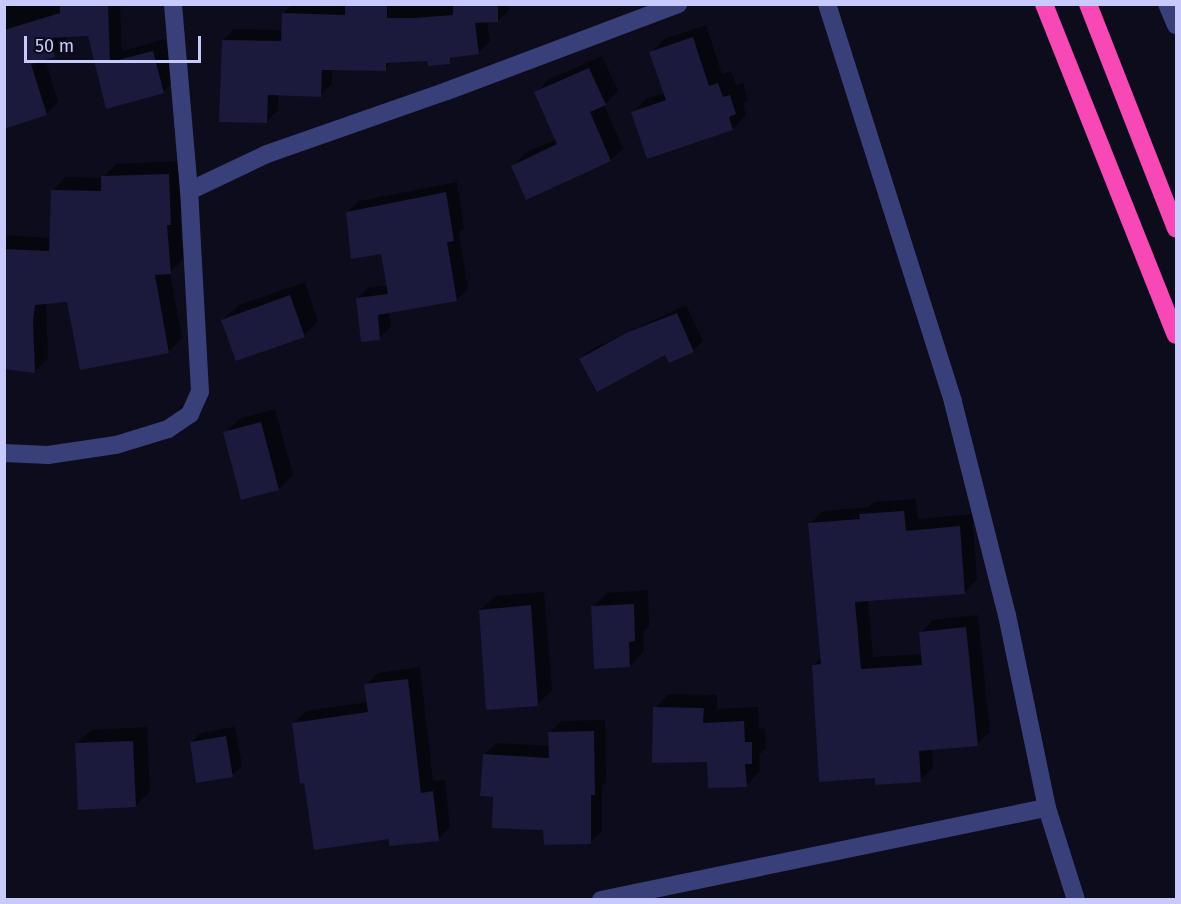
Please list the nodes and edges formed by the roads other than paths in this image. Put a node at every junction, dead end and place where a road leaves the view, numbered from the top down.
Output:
1 (172, 4) edge
2 (678, 4) edge
3 (827, 4) edge
4 (1044, 4) edge
5 (1088, 4) edge
6 (1167, 4) edge
7 (1176, 25) edge
8 (189, 191) junction
9 (1176, 228) edge
10 (1176, 335) edge
11 (4, 453) edge
12 (1047, 808) junction
13 (601, 900) edge
14 (1076, 900) edge

1 - 8 street
2 - 8 street
3 - 12 street
4 - 10 highway
5 - 9 highway
6 - 7 street
8 - 11 street
12 - 13 street
12 - 14 street

